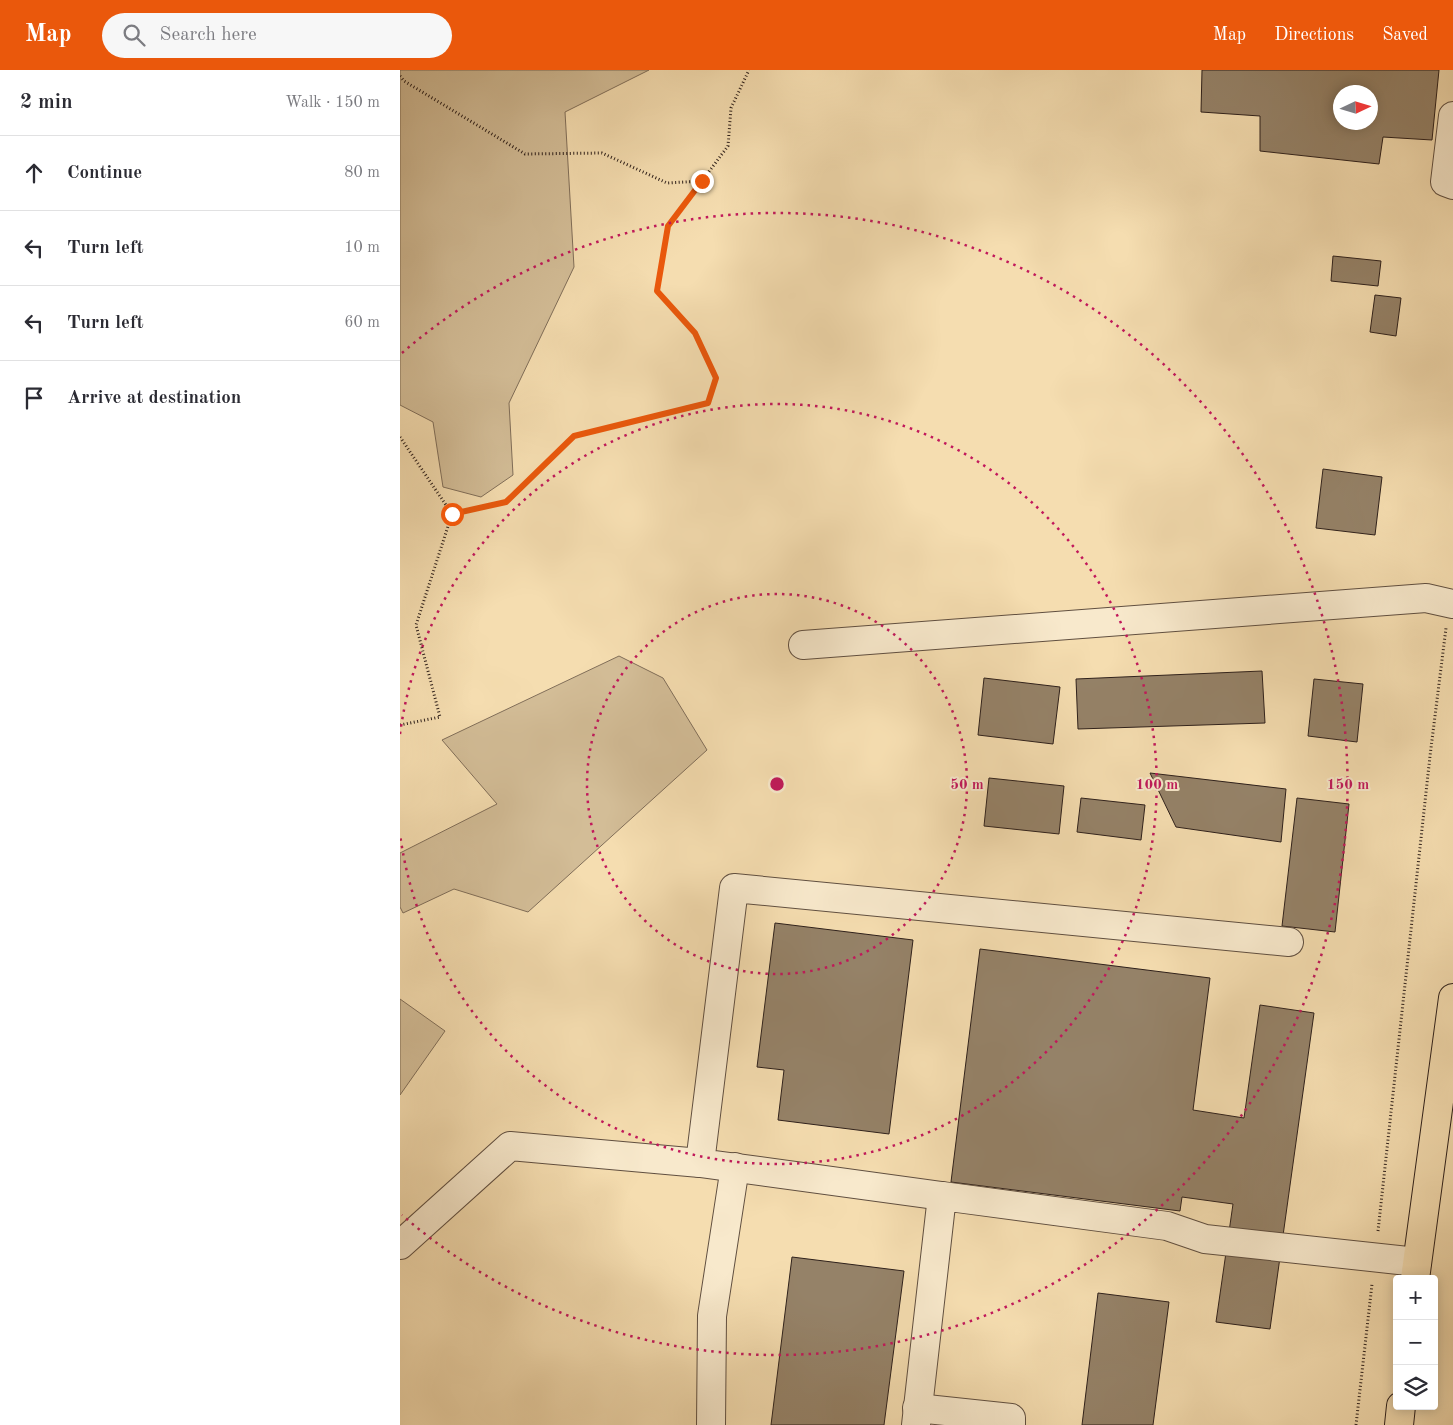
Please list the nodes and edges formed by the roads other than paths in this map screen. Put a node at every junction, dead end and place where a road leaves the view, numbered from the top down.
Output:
1 (1453, 116) edge
2 (1453, 185) edge
3 (1451, 603) edge
4 (804, 645) dead end
5 (1289, 942) dead end
6 (1453, 998) edge
7 (700, 1163) junction
8 (735, 1167) junction
9 (942, 1196) junction
10 (400, 1245) edge
11 (1416, 1270) edge
12 (1401, 1410) edge
13 (916, 1416) edge
14 (711, 1425) edge
15 (1010, 1425) edge
16 (1399, 1425) edge

1 - 2 street
3 - 4 street
5 - 7 street
6 - 11 main road
7 - 8 street
7 - 10 street
8 - 9 street
8 - 14 street
9 - 11 street
9 - 13 street
12 - 16 main road
13 - 15 street

